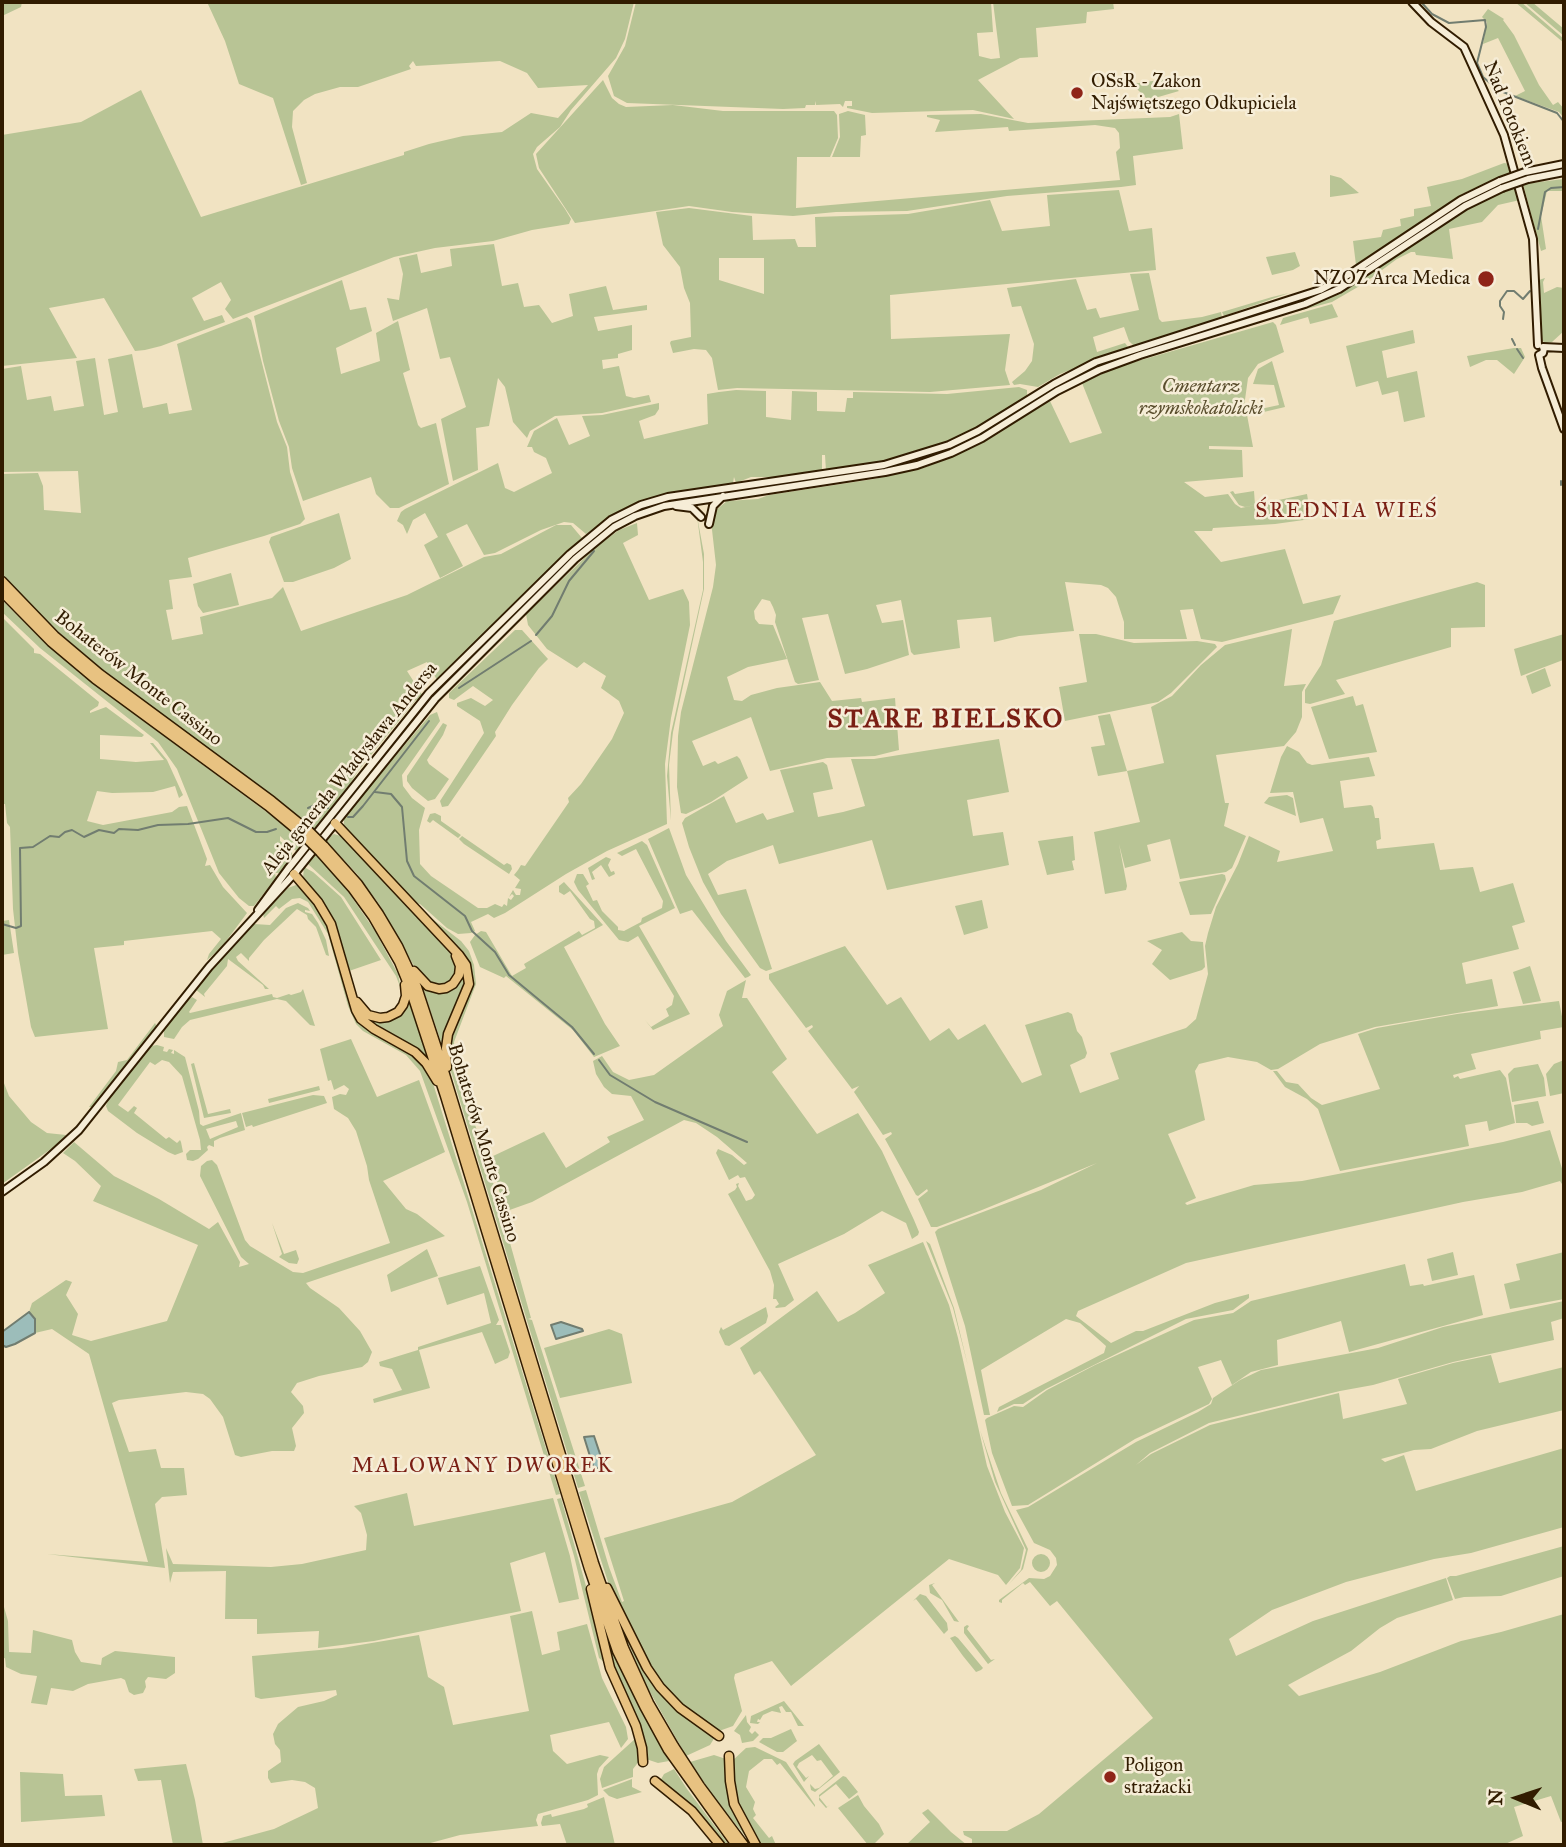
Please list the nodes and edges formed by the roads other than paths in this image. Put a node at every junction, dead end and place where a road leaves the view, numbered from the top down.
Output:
1 (1412, 2) edge
2 (1564, 164) edge
3 (1564, 172) edge
4 (1527, 175) junction
5 (1564, 348) edge
6 (1540, 350) junction
7 (1564, 429) edge
8 (802, 481) junction
9 (723, 496) junction
10 (664, 506) junction
11 (701, 517) dead end
12 (709, 524) dead end
13 (2, 581) edge
14 (2, 592) edge
15 (332, 820) junction
16 (306, 834) junction
17 (291, 872) junction
18 (447, 941) junction
19 (402, 962) junction
20 (349, 983) junction
21 (448, 1094) junction
22 (2, 1192) edge
23 (581, 1542) junction
24 (594, 1563) junction
25 (719, 1736) dead end
26 (729, 1756) dead end
27 (643, 1762) dead end
28 (655, 1781) dead end
29 (720, 1845) edge
30 (736, 1845) edge
31 (744, 1845) edge
32 (756, 1845) edge

1 - 6 main road, Nad Potokiem
2 - 4 main road, Aleja generała Władysława Andersa
3 - 4 main road, Aleja generała Władysława Andersa
4 - 8 main road, Aleja generała Władysława Andersa, bridge
5 - 6 main road
6 - 7 main road, Nad Potokiem
8 - 9 main road, Aleja generała Władysława Andersa
8 - 15 main road, Aleja generała Władysława Andersa
9 - 10 main road, Aleja generała Władysława Andersa
9 - 12 main road
10 - 11 main road
10 - 15 main road, Aleja generała Władysława Andersa
13 - 16 highway, Bohaterów Monte Cassino
14 - 16 highway, Bohaterów Monte Cassino
15 - 17 main road, Aleja generała Władysława Andersa
15 - 18 highway
16 - 19 highway, Bohaterów Monte Cassino, bridge
17 - 20 highway
17 - 22 main road, Aleja generała Władysława Andersa
18 - 19 highway
18 - 21 highway
19 - 20 highway
19 - 21 highway, Bohaterów Monte Cassino
20 - 21 highway
21 - 23 highway, Bohaterów Monte Cassino
21 - 24 highway, Bohaterów Monte Cassino
23 - 27 highway
23 - 30 highway, Bohaterów Monte Cassino
24 - 25 highway
24 - 31 highway, Bohaterów Monte Cassino
26 - 32 highway
28 - 29 highway

